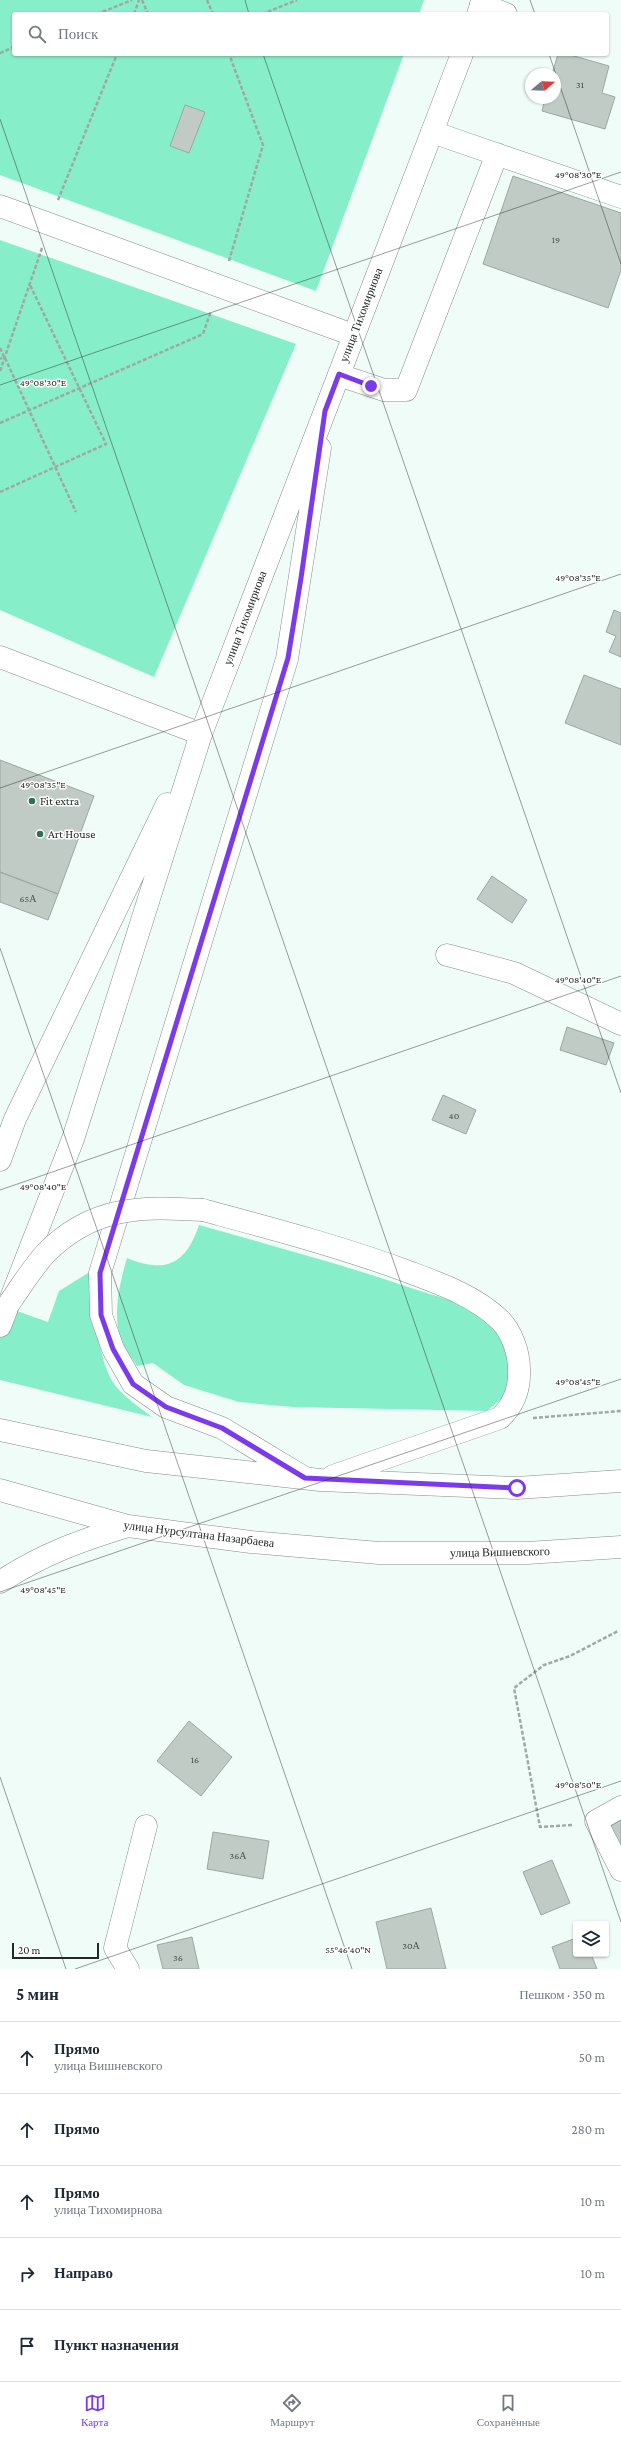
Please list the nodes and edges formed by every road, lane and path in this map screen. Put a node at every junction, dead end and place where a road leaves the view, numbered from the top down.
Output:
1 (132, 0) edge
2 (141, 0) edge
3 (207, 0) edge
4 (297, 0) edge
5 (481, 6) edge
6 (102, 12) edge
7 (135, 12) edge
8 (147, 12) edge
9 (212, 12) edge
10 (267, 12) edge
11 (500, 12) edge
12 (12, 48) edge
13 (0, 53) edge
14 (461, 56) edge
15 (432, 132) junction
16 (496, 154) junction
17 (621, 197) edge
18 (0, 206) edge
19 (30, 285) dead end
20 (353, 335) junction
21 (0, 348) edge
22 (4, 357) junction
23 (0, 359) edge
24 (339, 374) junction
25 (325, 411) junction
26 (55, 467) junction
27 (0, 492) edge
28 (76, 512) dead end
29 (0, 657) edge
30 (201, 734) junction
31 (447, 955) dead end
32 (621, 1024) edge
33 (0, 1160) edge
34 (8, 1305) junction
35 (0, 1326) edge
36 (621, 1411) edge
37 (529, 1419) dead end
38 (0, 1430) edge
39 (312, 1479) junction
40 (621, 1481) edge
41 (0, 1490) edge
42 (128, 1526) junction
43 (621, 1547) edge
44 (379, 1552) joint
45 (0, 1582) edge
46 (618, 1631) dead end
47 (621, 1807) edge
48 (146, 1826) dead end
49 (566, 1826) dead end
50 (621, 1870) edge
51 (128, 1969) edge

1 - 6 path
2 - 7 path
2 - 8 path
3 - 9 path
4 - 10 path
5 - 11 main road
12 - 13 path
14 - 15 main road, улица Тихомирнова
15 - 16 main road
15 - 20 main road, улица Тихомирнова
16 - 17 main road
16 - 24 main road
18 - 20 main road
19 - 26 path
20 - 24 main road, улица Тихомирнова
21 - 22 path
22 - 23 path
22 - 26 path
24 - 25 main road, улица Тихомирнова
25 - 30 main road, улица Тихомирнова
25 - 39 main road
26 - 27 path
26 - 28 path
29 - 30 main road
30 - 33 main road
30 - 34 main road, bridge
31 - 32 main road
34 - 35 main road
34 - 39 main road, bridge
36 - 37 path
38 - 39 main road
39 - 40 main road
41 - 42 main road, улица Нурсултана Назарбаева
42 - 44 main road, улица Нурсултана Назарбаева
42 - 45 main road
43 - 44 main road, улица Вишневского
46 - 49 path
47 - 50 main road
48 - 51 main road

